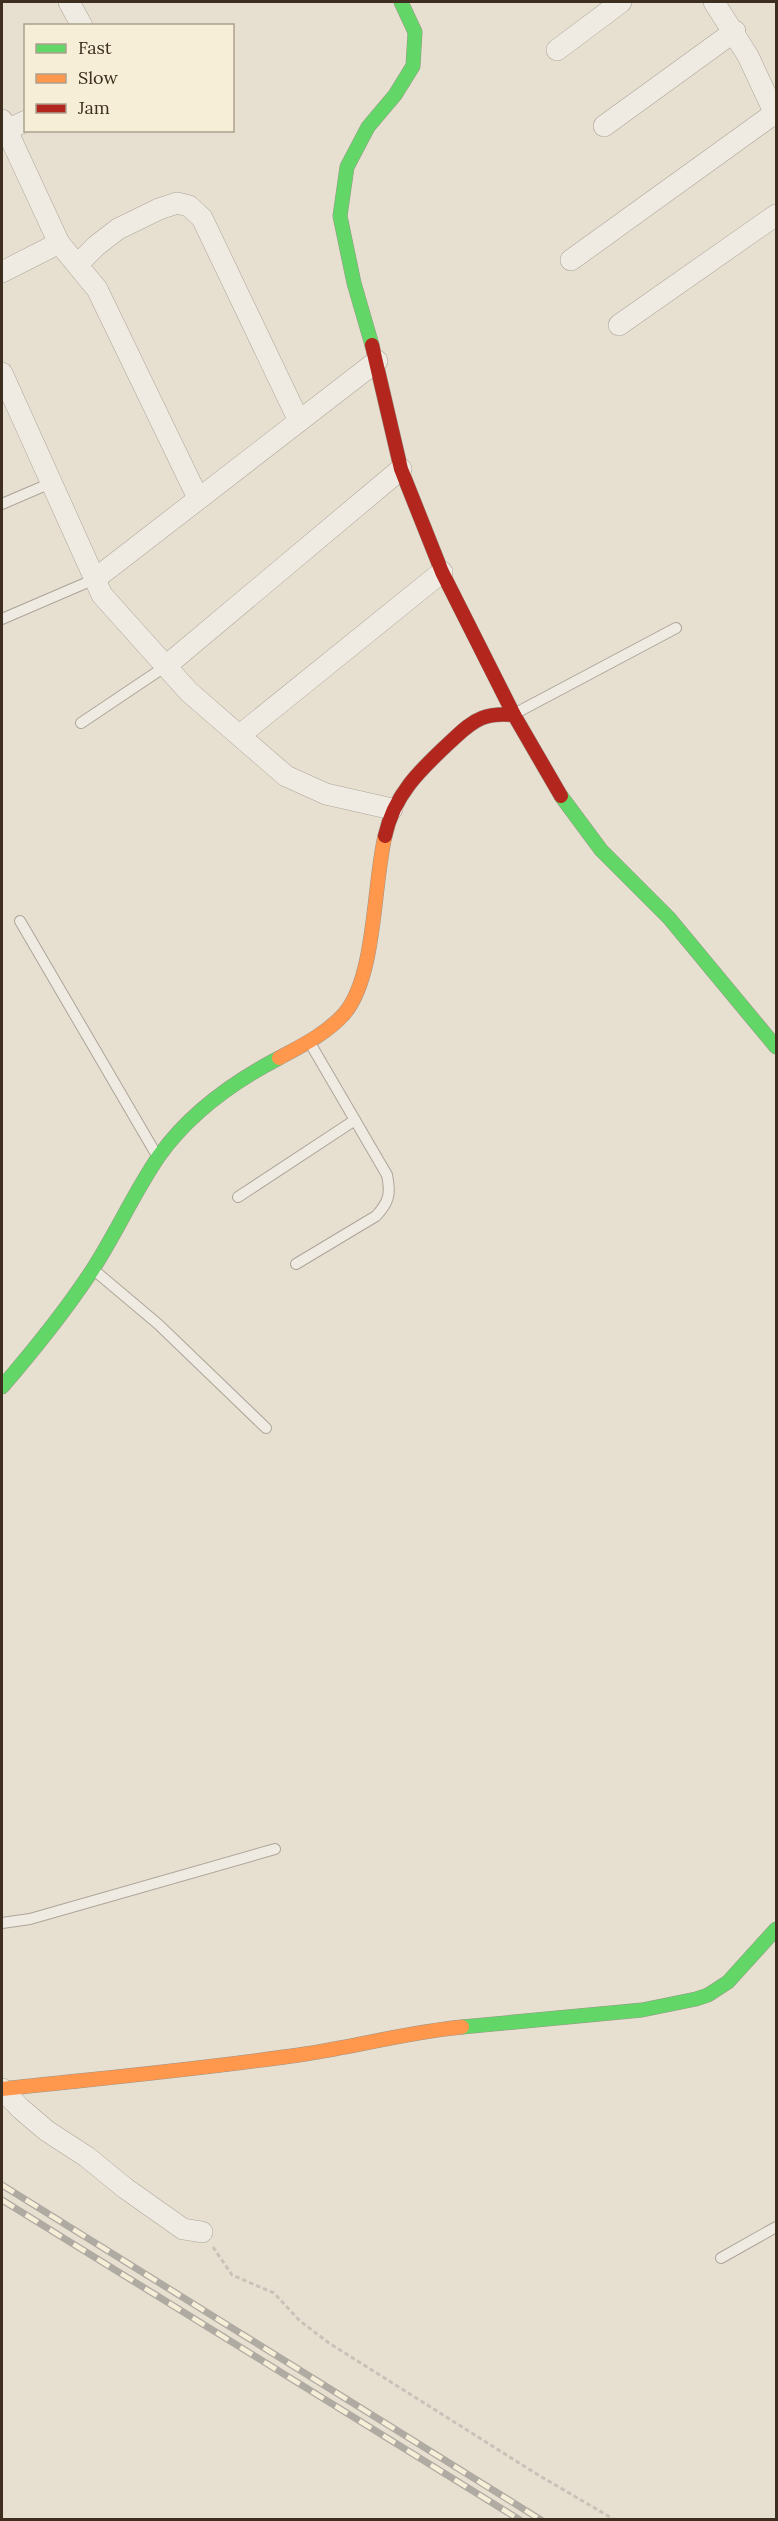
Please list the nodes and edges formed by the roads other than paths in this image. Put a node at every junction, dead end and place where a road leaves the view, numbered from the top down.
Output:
1 (69, 2) edge
2 (401, 2) edge
3 (621, 2) edge
4 (714, 2) edge
5 (81, 24) edge
6 (735, 31) junction
7 (556, 50) dead end
8 (770, 87) edge
9 (776, 115) edge
10 (24, 121) edge
11 (4, 125) edge
12 (604, 126) dead end
13 (777, 215) edge
14 (59, 243) junction
15 (571, 260) dead end
16 (78, 264) junction
17 (2, 272) edge
18 (619, 325) dead end
19 (377, 361) junction
20 (2, 373) edge
21 (299, 421) junction
22 (401, 469) junction
23 (51, 483) junction
24 (198, 498) junction
25 (2, 504) edge
26 (442, 572) junction
27 (95, 579) junction
28 (2, 619) edge
29 (676, 628) dead end
30 (166, 666) junction
31 (514, 715) junction
32 (81, 723) dead end
33 (240, 735) junction
34 (392, 809) junction
35 (20, 921) dead end
36 (769, 1025) edge
37 (309, 1040) junction
38 (777, 1047) edge
39 (355, 1120) junction
40 (158, 1157) junction
41 (238, 1197) dead end
42 (296, 1264) dead end
43 (93, 1268) junction
44 (2, 1387) edge
45 (266, 1428) dead end
46 (275, 1849) dead end
47 (2, 1923) edge
48 (777, 1929) edge
49 (2, 2089) edge
50 (777, 2227) edge
51 (202, 2232) road end
52 (721, 2258) dead end

1 - 5 street
2 - 19 street
3 - 7 street
4 - 6 street
6 - 8 street
6 - 12 street
8 - 9 street
9 - 15 street
10 - 11 street
11 - 14 street
13 - 18 street
14 - 16 street
14 - 17 street
16 - 21 street
16 - 24 street
19 - 21 street
19 - 22 street
20 - 23 street
21 - 24 street
22 - 26 street
22 - 30 street
23 - 25 lane
23 - 27 street
24 - 27 street
26 - 31 street
26 - 33 street
27 - 28 lane
27 - 30 street
29 - 31 lane
30 - 32 lane
30 - 33 street
31 - 34 street
31 - 36 street
33 - 34 street
34 - 37 street
35 - 40 lane
36 - 38 street
37 - 39 lane
37 - 40 street
39 - 41 lane
39 - 42 lane
40 - 43 street
43 - 44 street
43 - 45 lane
46 - 47 lane
48 - 49 street
49 - 51 street
50 - 52 lane

